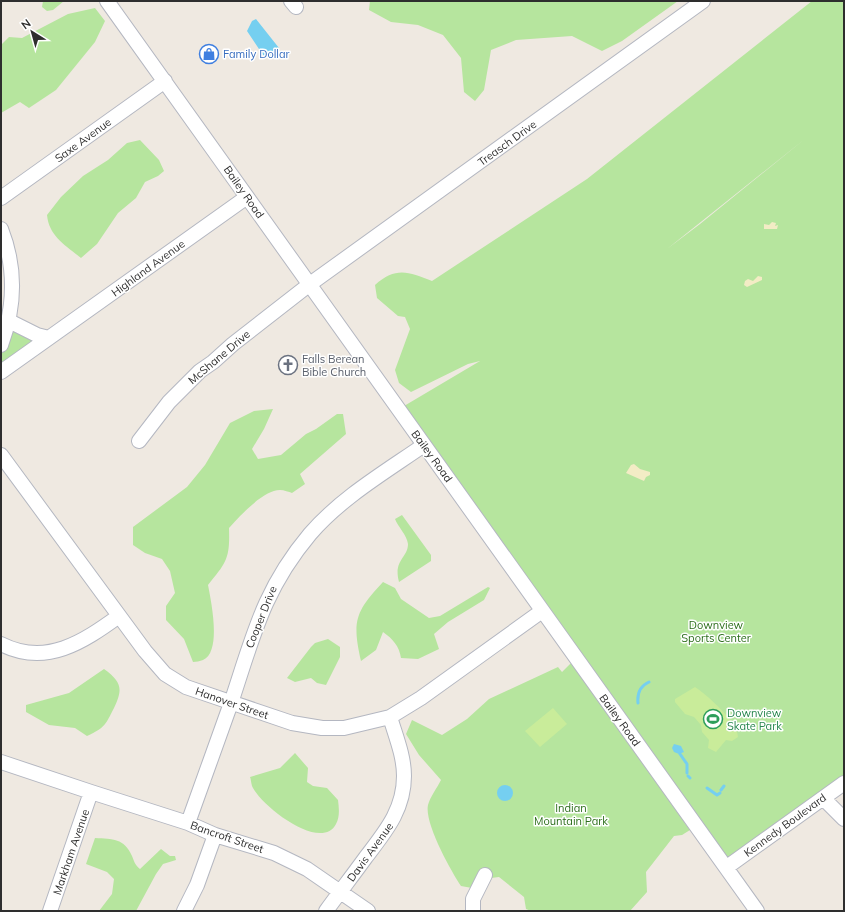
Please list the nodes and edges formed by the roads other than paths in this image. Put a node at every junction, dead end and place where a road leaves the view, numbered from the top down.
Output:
1 (107, 1) edge
2 (703, 1) edge
3 (164, 81) junction
4 (247, 197) junction
5 (1, 198) edge
6 (1, 229) edge
7 (310, 284) junction
8 (9, 321) junction
9 (50, 338) junction
10 (1, 345) edge
11 (1, 372) edge
12 (140, 441) dead end
13 (424, 445) junction
14 (1, 455) edge
15 (542, 611) junction
16 (119, 616) junction
17 (1, 644) edge
18 (231, 703) junction
19 (390, 717) junction
20 (1, 762) edge
21 (844, 783) edge
22 (91, 792) junction
23 (823, 798) junction
24 (844, 819) edge
25 (188, 823) junction
26 (215, 835) junction
27 (727, 867) junction
28 (485, 875) dead end
29 (341, 891) junction
30 (50, 911) edge
31 (184, 911) edge
32 (326, 911) edge
33 (368, 911) edge
34 (473, 911) edge
35 (757, 911) edge

1 - 3 street, Bailey Road
2 - 7 street, Treasch Drive
3 - 4 street, Bailey Road
3 - 5 street, Saxe Avenue
4 - 7 street, Bailey Road
4 - 9 street, Highland Avenue
6 - 8 street
7 - 12 street, McShane Drive
7 - 13 street, Bailey Road
8 - 9 street
8 - 10 street
9 - 11 street, Highland Avenue
13 - 15 street, Bailey Road
13 - 18 street, Cooper Drive
14 - 16 street, Hanover Street
15 - 19 street, Hanover Street
15 - 27 street, Bailey Road
16 - 17 street
16 - 18 street, Hanover Street
18 - 19 street, Hanover Street
18 - 25 street, Cooper Drive
19 - 29 street, Davis Avenue
20 - 22 street, Bancroft Street
21 - 23 street, Kennedy Boulevard
22 - 25 street, Bancroft Street
22 - 30 street, Markham Avenue
23 - 24 street
23 - 27 street, Kennedy Boulevard
25 - 26 street, Bancroft Street
26 - 29 street, Bancroft Street
26 - 31 street
27 - 35 street, Bailey Road
28 - 34 street
29 - 32 street, Davis Avenue
29 - 33 street, Bancroft Street

